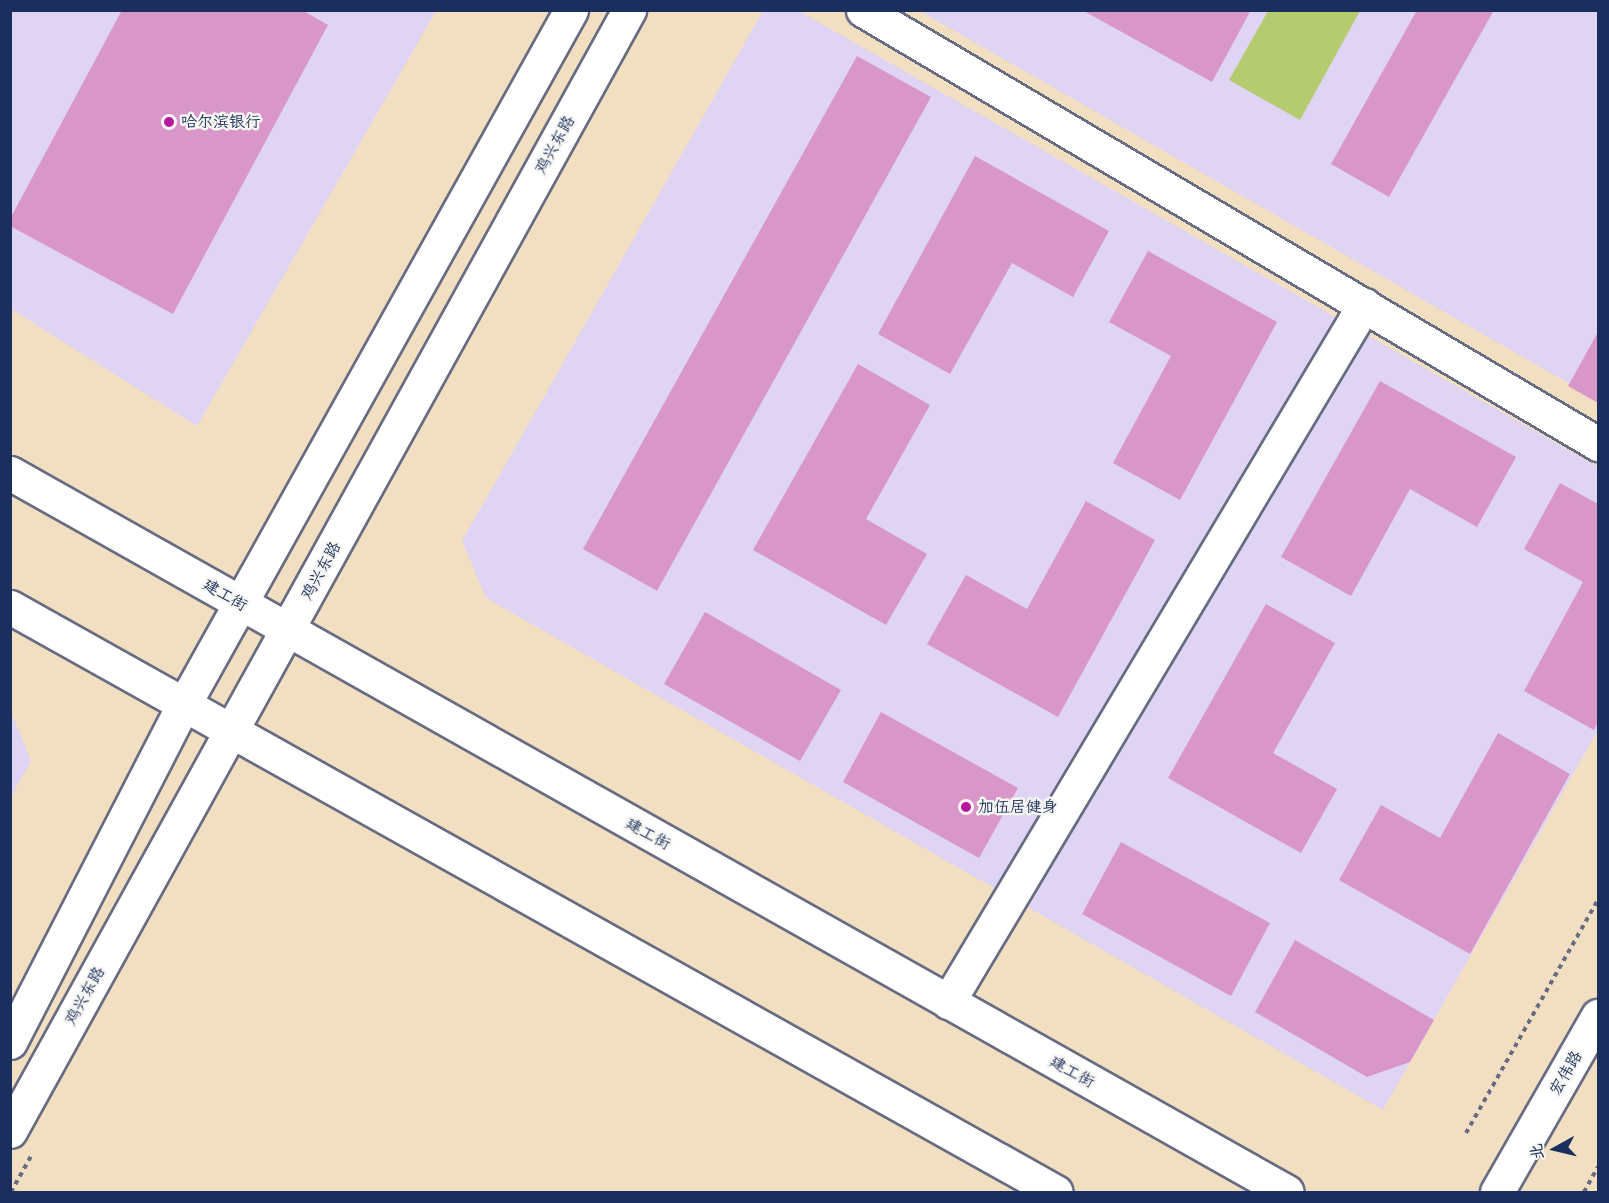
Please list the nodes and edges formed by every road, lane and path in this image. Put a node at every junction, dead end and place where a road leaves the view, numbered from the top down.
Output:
1 (571, 10) edge
2 (629, 10) edge
3 (863, 10) edge
4 (1364, 305) junction
5 (1599, 444) edge
6 (10, 473) edge
7 (240, 604) junction
8 (10, 607) edge
9 (288, 631) junction
10 (183, 706) junction
11 (231, 734) junction
12 (1599, 900) edge
13 (948, 1002) junction
14 (1599, 1016) edge
15 (10, 1042) edge
16 (10, 1131) edge
17 (1466, 1133) dead end
18 (1599, 1167) edge
19 (1056, 1192) edge
20 (1287, 1192) edge
21 (1497, 1192) edge
22 (1584, 1192) edge

1 - 7 main road
2 - 9 main road, 鸡兴东路
3 - 4 main road
4 - 5 main road
4 - 13 main road
6 - 7 main road, 建工街
7 - 9 main road, 建工街
7 - 10 main road
8 - 10 main road
9 - 11 main road, 鸡兴东路
9 - 13 main road, 建工街
10 - 11 main road
10 - 15 main road
11 - 16 main road, 鸡兴东路
11 - 19 main road
12 - 17 path
13 - 20 main road, 建工街
14 - 21 main road, 宏伟路
18 - 22 path

